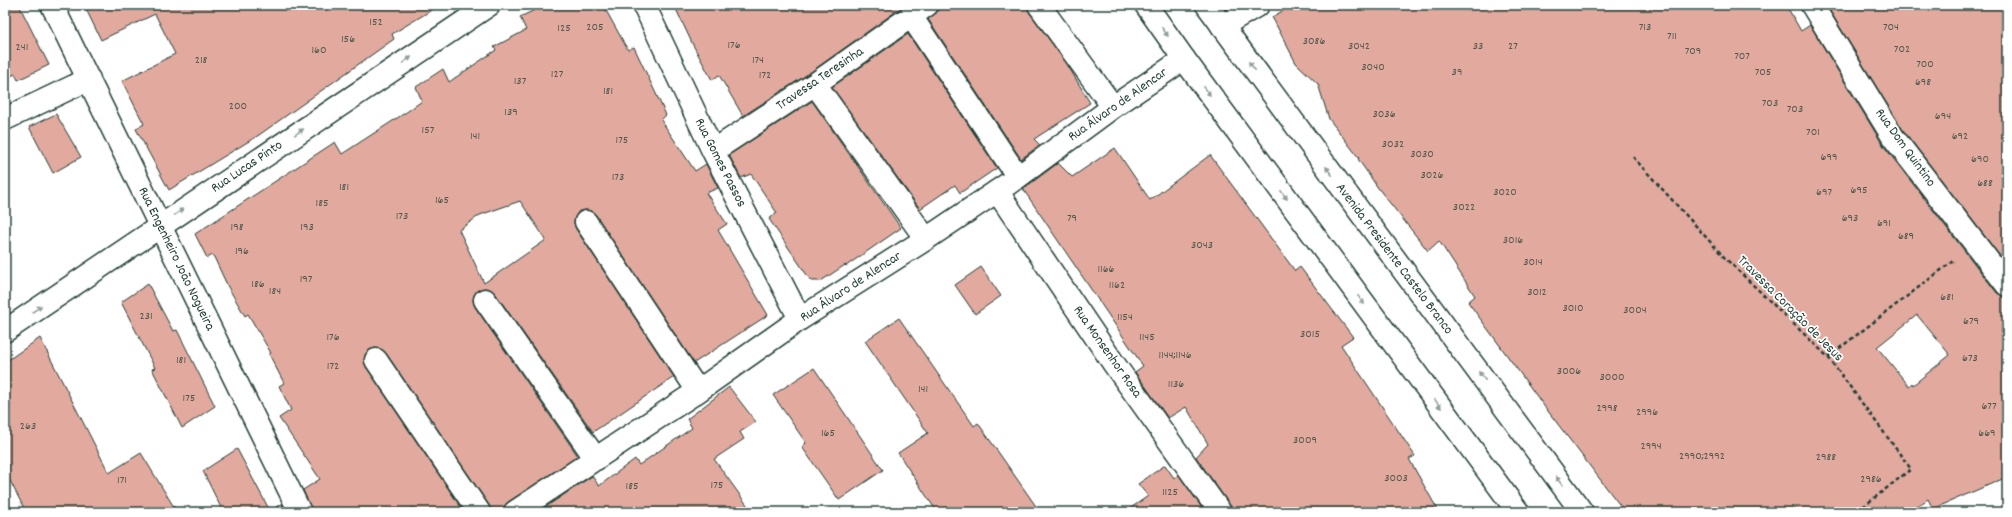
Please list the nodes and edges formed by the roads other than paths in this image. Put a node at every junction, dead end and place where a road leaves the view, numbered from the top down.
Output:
1 (52, 5) edge
2 (490, 5) edge
3 (644, 5) edge
4 (1039, 5) edge
5 (1146, 5) edge
6 (1207, 5) edge
7 (1258, 5) edge
8 (1812, 5) edge
9 (919, 10) edge
10 (1222, 26) junction
11 (1184, 59) junction
12 (88, 78) junction
13 (815, 84) junction
14 (1113, 108) junction
15 (5, 119) edge
16 (713, 151) junction
17 (1018, 177) junction
18 (997, 191) junction
19 (586, 222) dead end
20 (159, 226) junction
21 (926, 239) junction
22 (2007, 285) edge
23 (485, 300) dead end
24 (800, 319) junction
25 (5, 331) edge
26 (376, 360) dead end
27 (698, 391) junction
28 (596, 459) junction
29 (521, 510) edge
30 (300, 512) edge
31 (478, 512) edge
32 (1220, 512) edge
33 (1518, 512) edge
34 (1582, 512) edge

1 - 12 street, Rua Engenheiro João Nogueira
20 -> 2 street, Rua Lucas Pinto
3 - 16 street, Rua Gomes Passos
4 - 14 street
5 -> 11 street
6 - 10 street, Avenida Presidente Castelo Branco
7 - 10 street
8 - 22 street, Rua Dom Quintino
9 - 13 street, Travessa Teresinha
9 - 17 street
34 -> 10 street, Avenida Presidente Castelo Branco
11 - 14 street, Rua Álvaro de Alencar
11 -> 33 street
12 - 15 street
12 - 20 street, Rua Engenheiro João Nogueira
13 - 16 street, Travessa Teresinha
13 - 21 street
14 - 17 street, Rua Álvaro de Alencar
16 - 24 street, Rua Gomes Passos
17 - 18 street, Rua Álvaro de Alencar
18 - 21 street, Rua Álvaro de Alencar
18 - 32 street, Rua Monsenhor Rosa
19 - 27 street
25 -> 20 street, Rua Lucas Pinto
20 - 30 street, Rua Engenheiro João Nogueira
21 - 24 street, Rua Álvaro de Alencar
23 - 28 street
24 - 27 street, Rua Álvaro de Alencar
26 - 31 street
27 - 28 street, Rua Álvaro de Alencar
28 - 29 street, Rua Álvaro de Alencar

